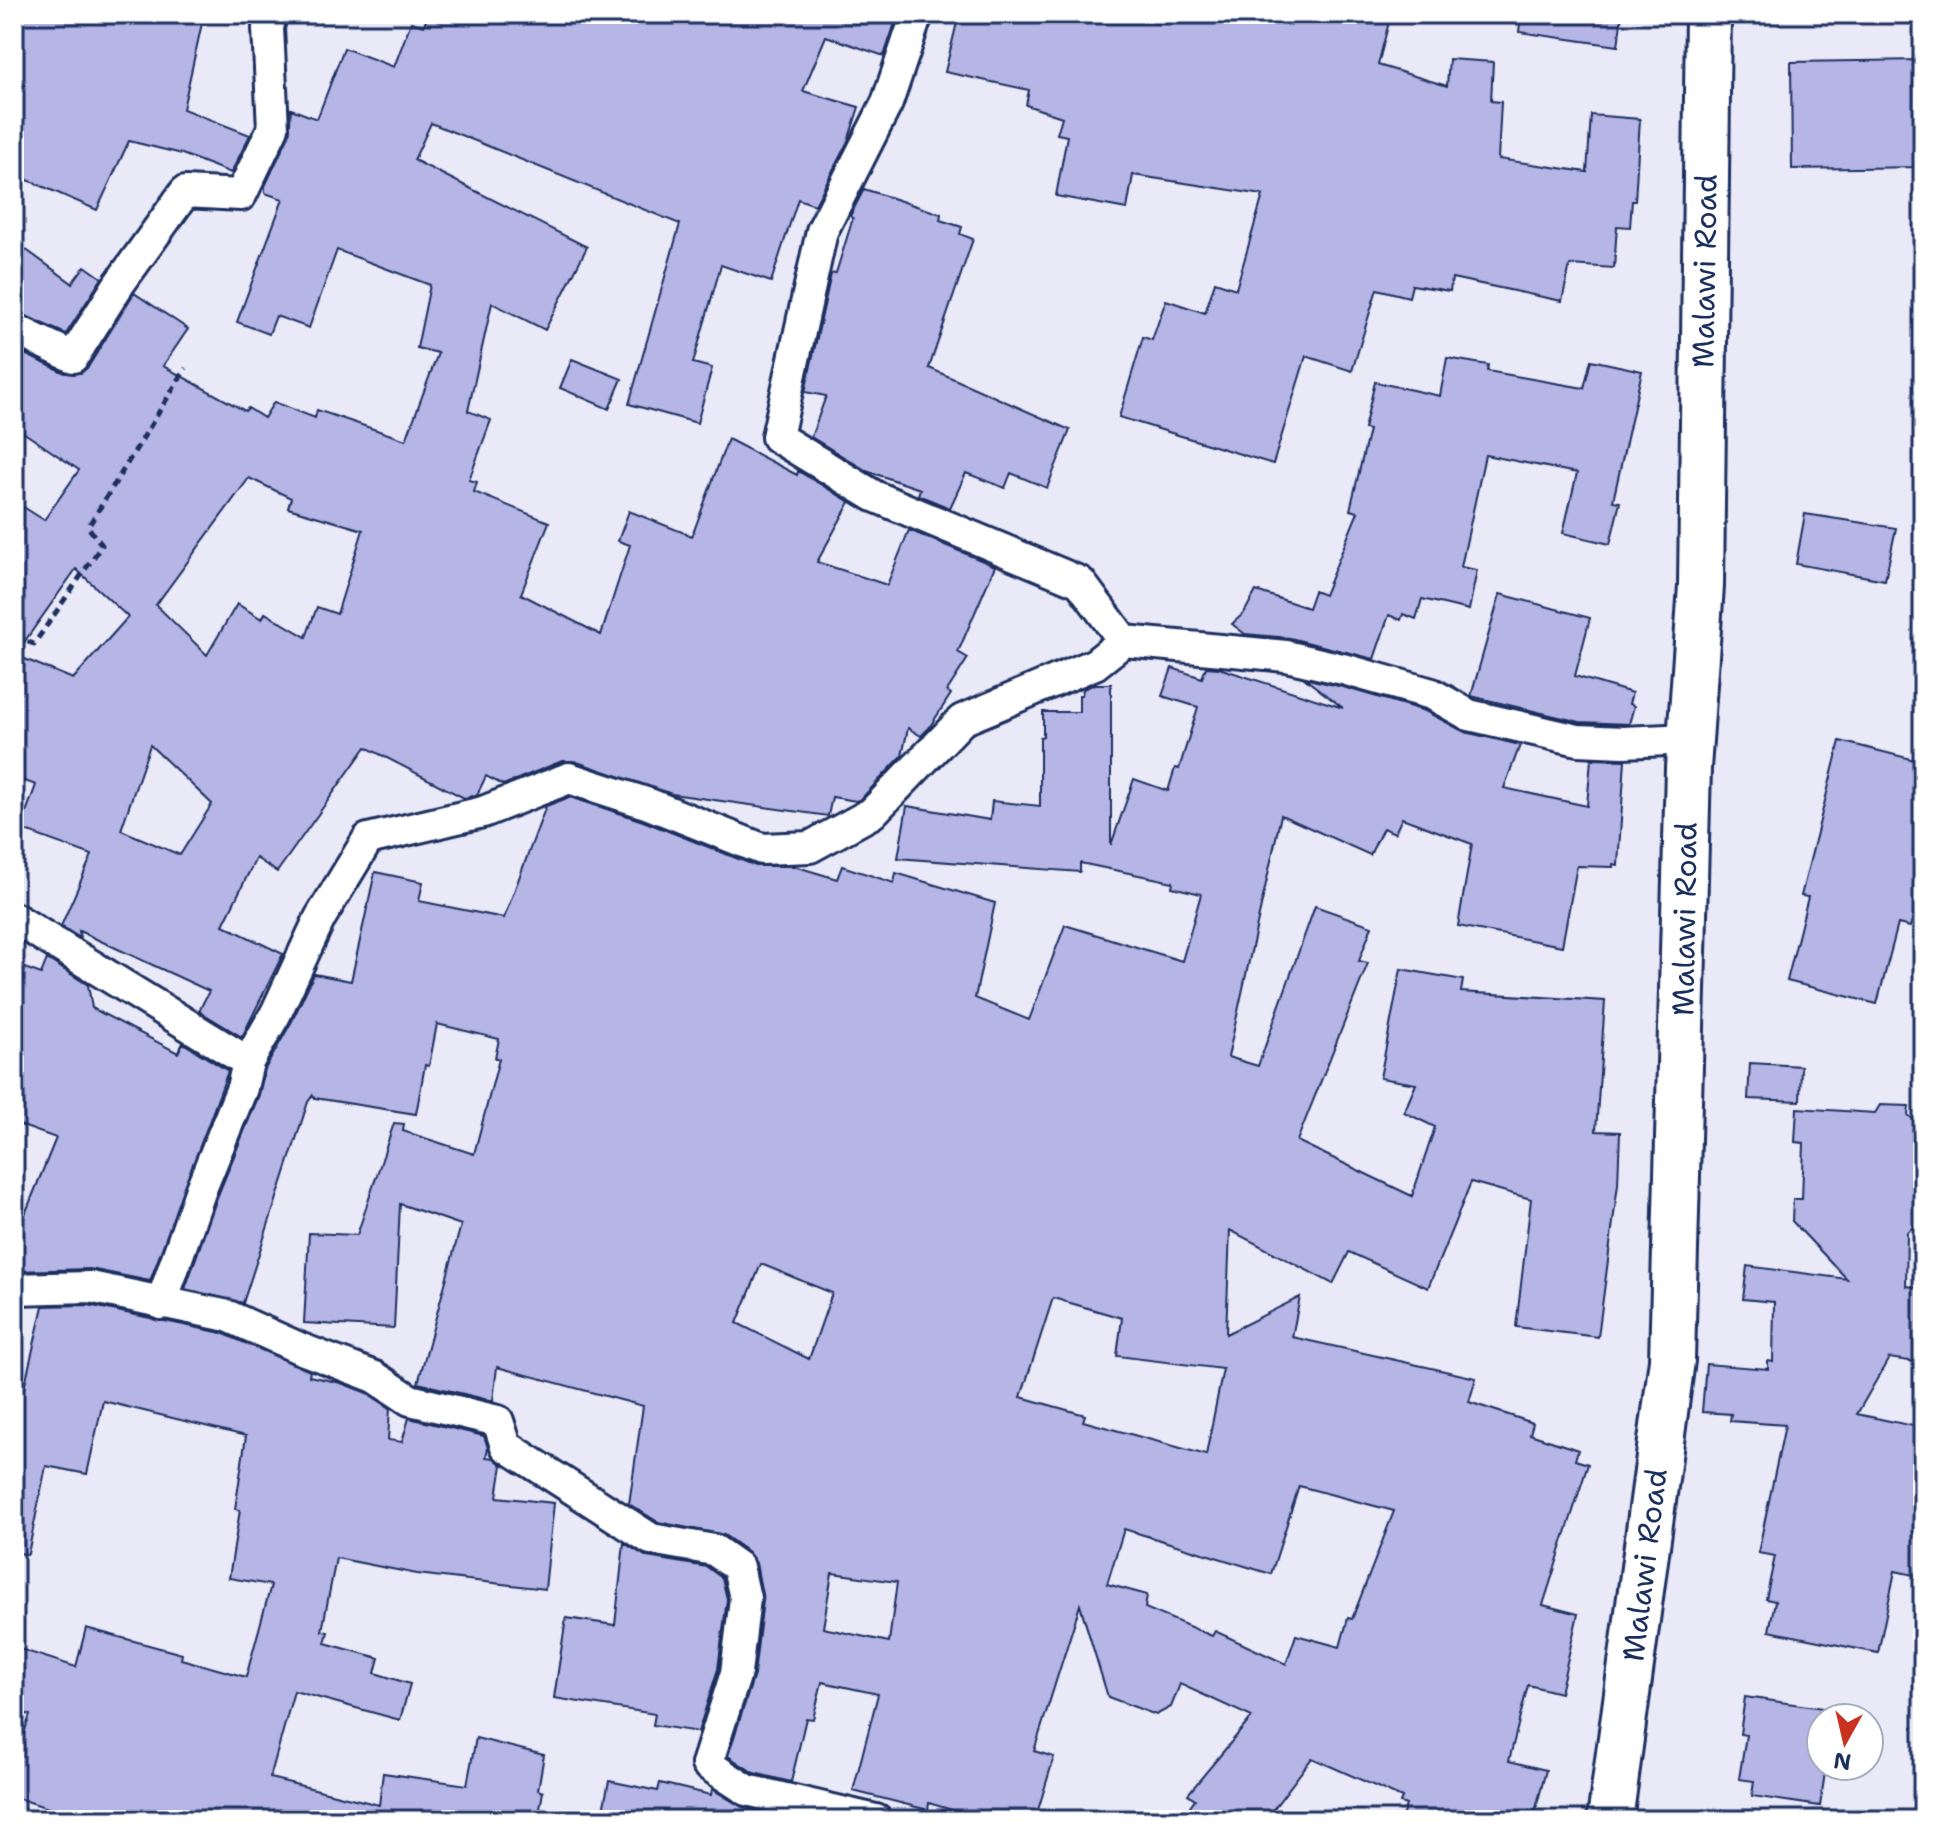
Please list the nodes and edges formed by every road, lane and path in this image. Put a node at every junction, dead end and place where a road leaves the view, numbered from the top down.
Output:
1 (271, 14) edge
2 (917, 14) edge
3 (1708, 14) edge
4 (14, 329) edge
5 (186, 368) dead end
6 (14, 637) edge
7 (1124, 641) junction
8 (1690, 739) junction
9 (14, 918) edge
10 (248, 1062) junction
11 (14, 1289) edge
12 (161, 1304) junction
13 (876, 1820) edge
14 (1610, 1820) edge

1 - 4 street
2 - 7 street
3 - 8 main road, Malawi Road
5 - 6 path
7 - 8 street
7 - 10 street
8 - 14 main road, Malawi Road
9 - 10 street
10 - 12 street
11 - 12 street
12 - 13 street

